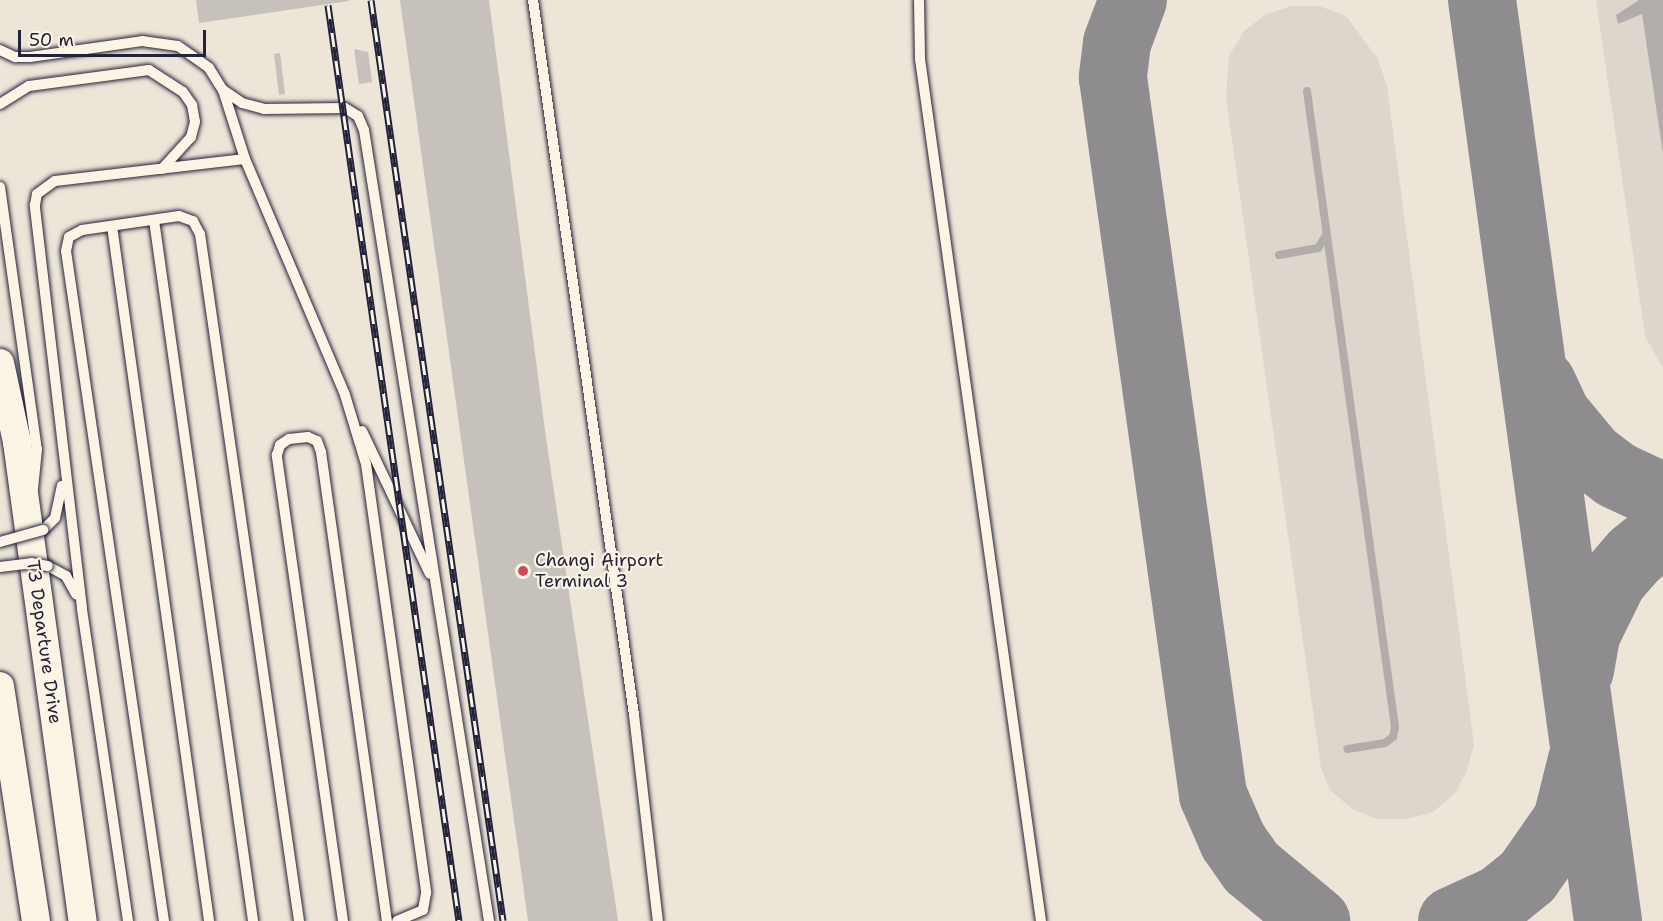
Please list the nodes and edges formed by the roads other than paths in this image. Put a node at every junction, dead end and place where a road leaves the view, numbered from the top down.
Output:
1 (533, 0) edge
2 (919, 0) edge
3 (0, 50) edge
4 (223, 90) junction
5 (0, 104) edge
6 (245, 159) junction
7 (162, 169) junction
8 (0, 187) edge
9 (154, 220) junction
10 (112, 226) junction
11 (0, 363) edge
12 (345, 395) junction
13 (64, 469) junction
14 (35, 525) junction
15 (0, 542) edge
16 (0, 567) edge
17 (436, 586) junction
18 (82, 608) junction
19 (0, 686) edge
20 (36, 921) edge
21 (83, 921) edge
22 (128, 921) edge
23 (164, 921) edge
24 (209, 921) edge
25 (254, 921) edge
26 (299, 921) edge
27 (343, 921) edge
28 (387, 921) edge
29 (397, 921) edge
30 (489, 921) edge
31 (658, 921) edge
32 (1041, 921) edge

1 - 31 lane
2 - 32 lane
3 - 4 lane
4 - 6 lane
4 - 17 lane
5 - 7 lane
6 - 7 lane
6 - 12 lane
7 - 13 lane
8 - 14 lane
9 - 10 lane
9 - 25 lane
9 - 26 lane
10 - 23 lane
10 - 24 lane
11 - 14 main road, T3 Departure Drive
12 - 17 lane
12 - 29 lane
13 - 14 lane
13 - 18 lane
14 - 15 lane, bridge
14 - 21 main road, T3 Departure Drive
16 - 18 lane, bridge
17 - 30 lane
18 - 22 lane
19 - 20 main road
27 - 28 lane

